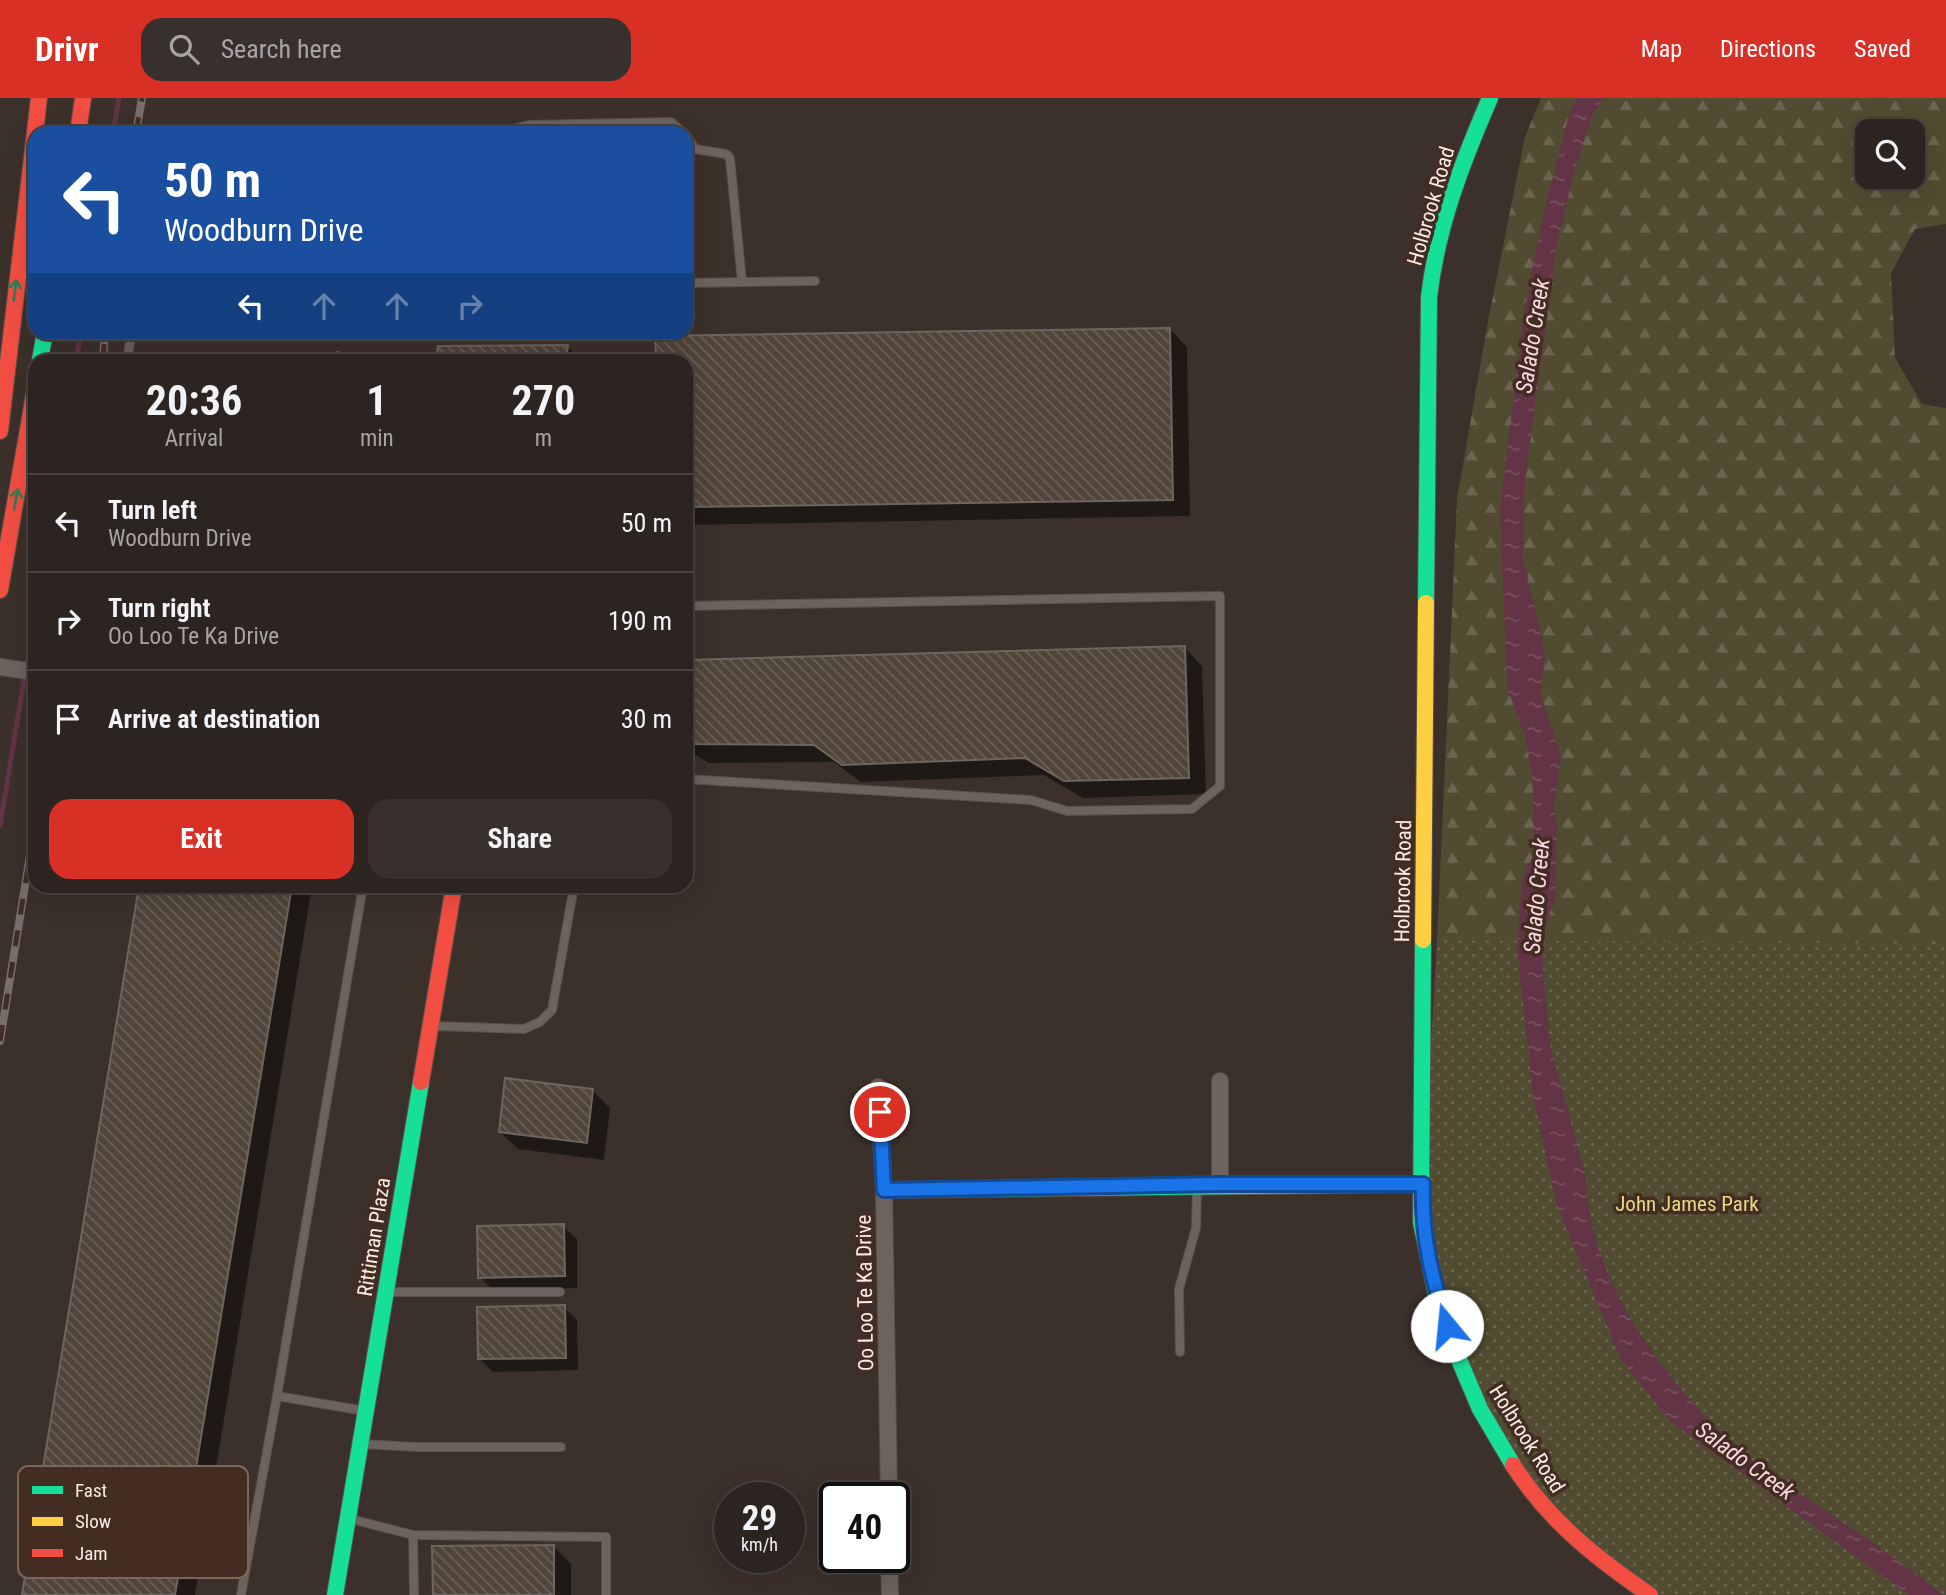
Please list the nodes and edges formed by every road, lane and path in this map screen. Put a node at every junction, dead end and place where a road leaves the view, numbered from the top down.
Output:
1 (38, 98) edge
2 (83, 98) edge
3 (1490, 98) edge
4 (35, 126) edge
5 (79, 126) edge
6 (525, 126) edge
7 (676, 126) edge
8 (693, 146) edge
9 (28, 186) edge
10 (815, 281) dead end
11 (742, 282) junction
12 (693, 283) edge
13 (28, 428) edge
14 (0, 431) edge
15 (0, 590) edge
16 (693, 606) edge
17 (8, 668) edge
18 (28, 671) edge
19 (693, 779) edge
20 (362, 893) edge
21 (453, 893) edge
22 (573, 893) edge
23 (430, 1026) junction
24 (1220, 1081) dead end
25 (878, 1087) dead end
26 (1197, 1184) junction
27 (1220, 1184) junction
28 (1423, 1184) junction
29 (884, 1190) junction
30 (386, 1292) junction
31 (560, 1292) dead end
32 (1180, 1352) dead end
33 (277, 1396) junction
34 (366, 1411) junction
35 (360, 1443) junction
36 (561, 1447) dead end
37 (889, 1482) edge
38 (347, 1518) junction
39 (413, 1535) junction
40 (248, 1556) edge
41 (890, 1573) edge
42 (335, 1595) edge
43 (414, 1595) edge
44 (606, 1595) edge
45 (890, 1595) edge
46 (1650, 1595) edge

4 -> 1 main road
2 - 5 main road
3 - 28 main road, Holbrook Road
6 - 7 lane
8 - 11 lane
14 -> 9 main road
10 - 11 lane
11 - 12 lane
15 -> 13 main road
16 - 19 lane
17 - 18 street
20 - 33 lane
21 - 23 main road, Rittiman Plaza
22 - 23 lane
23 - 30 main road, Rittiman Plaza
24 - 27 street
25 - 29 street, Oo Loo Te Ka Drive
26 - 27 main road
26 - 29 main road
26 - 32 lane
27 - 28 main road
28 - 46 main road, Holbrook Road
29 - 37 street, Oo Loo Te Ka Drive
30 - 31 lane
30 - 34 main road, Rittiman Plaza
33 - 34 lane
33 - 40 lane
34 - 35 main road, Rittiman Plaza
35 - 36 lane
35 - 38 main road, Rittiman Plaza
38 - 39 lane
38 - 42 main road, Rittiman Plaza
39 - 43 lane
39 - 44 lane
41 - 45 street

